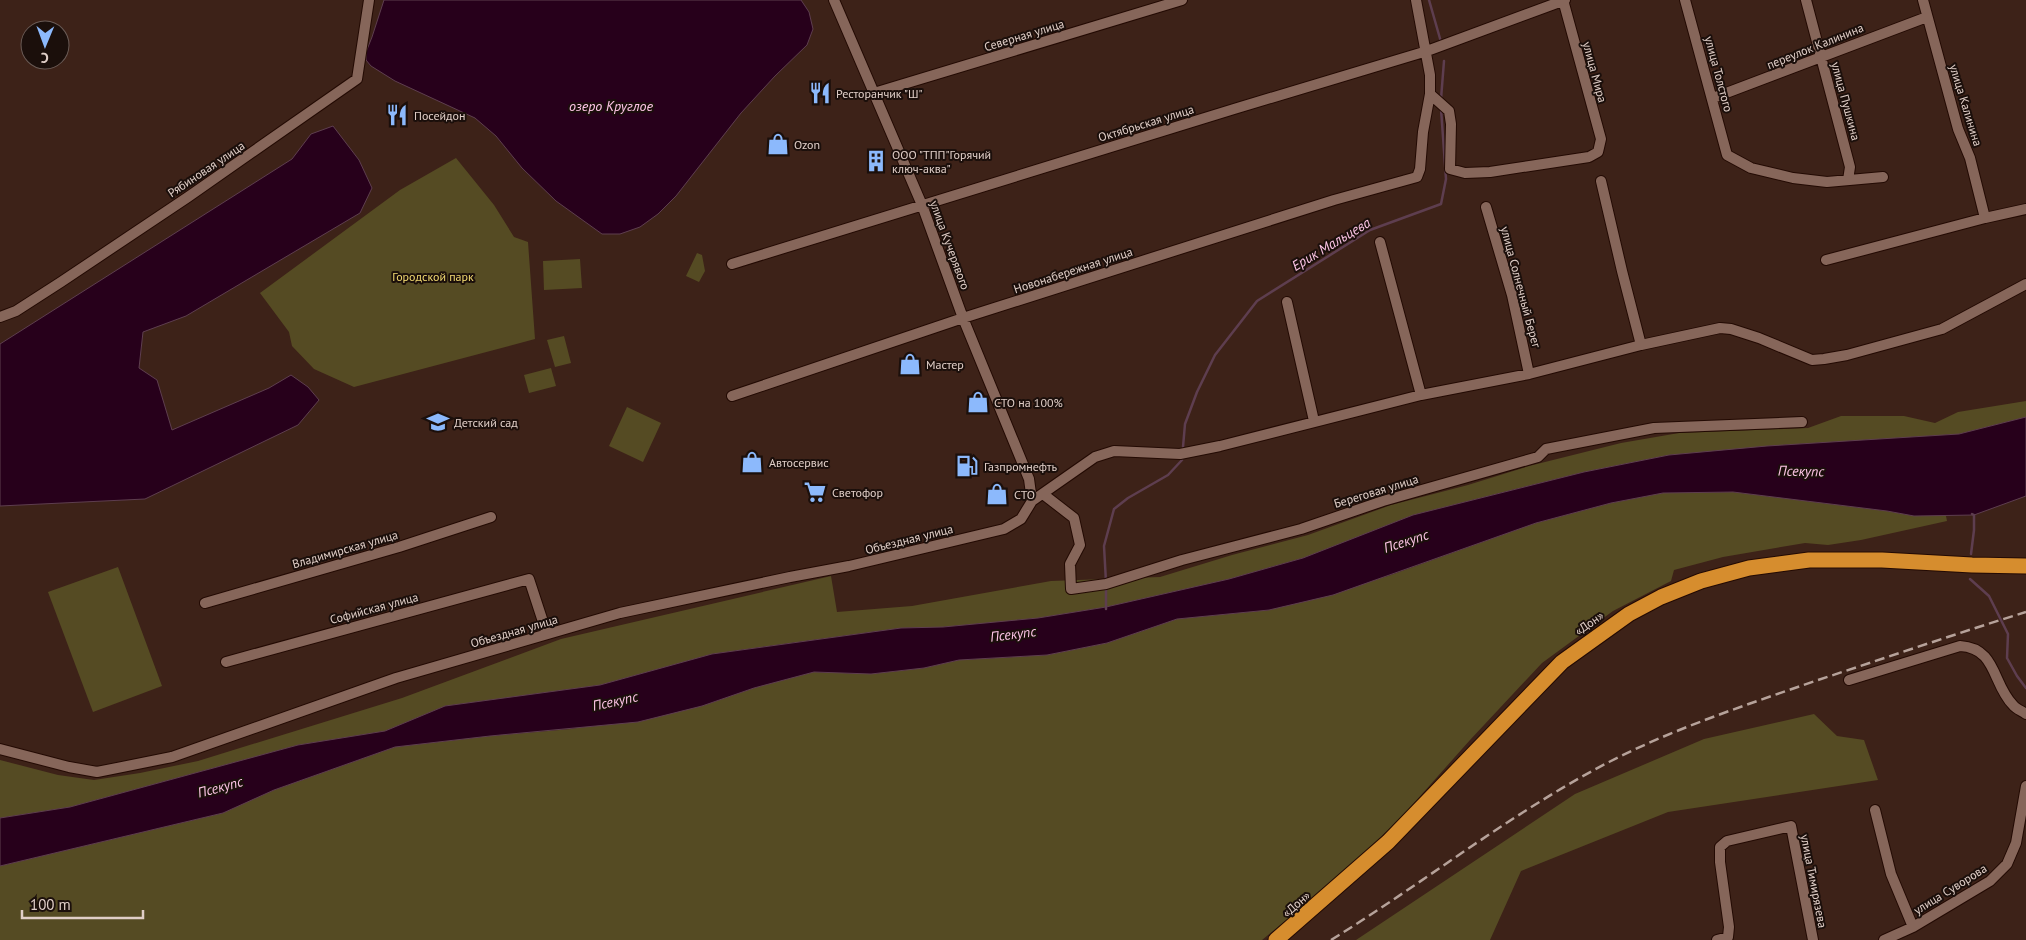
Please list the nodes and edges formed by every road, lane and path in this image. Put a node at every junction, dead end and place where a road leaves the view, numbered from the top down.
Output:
1 (369, 0) edge
2 (834, 0) edge
3 (1182, 0) edge
4 (1416, 0) edge
5 (1564, 0) edge
6 (1685, 0) edge
7 (1806, 0) edge
8 (1923, 0) edge
9 (1927, 17) junction
10 (1427, 52) junction
11 (1821, 57) junction
12 (874, 93) junction
13 (1430, 94) junction
14 (1713, 98) junction
15 (1883, 177) dead end
16 (1848, 180) junction
17 (1601, 181) dead end
18 (922, 205) junction
19 (1486, 207) dead end
20 (2026, 209) edge
21 (1985, 218) junction
22 (1380, 242) dead end
23 (1826, 260) dead end
24 (732, 264) dead end
25 (2026, 284) edge
26 (1287, 302) dead end
27 (0, 317) edge
28 (963, 318) junction
29 (1641, 345) junction
30 (1528, 374) junction
31 (1421, 395) junction
32 (732, 396) dead end
33 (1314, 421) junction
34 (1802, 422) dead end
35 (1043, 494) junction
36 (1032, 502) junction
37 (491, 517) dead end
38 (2026, 566) edge
39 (205, 602) dead end
40 (547, 634) junction
41 (226, 662) dead end
42 (1849, 680) dead end
43 (2026, 714) edge
44 (0, 749) edge
45 (2026, 786) edge
46 (1875, 810) dead end
47 (1913, 927) junction
48 (1276, 940) edge
49 (1717, 940) edge
50 (1813, 940) edge
51 (1884, 940) edge

1 - 27 street, Рябиновая улица
2 - 12 street, улица Кучерявого
3 - 12 street, Северная улица
4 - 10 street
5 - 10 street, Октябрьская улица
5 - 13 street, улица Мира
6 - 14 street, улица Толстого
7 - 11 street, улица Пушкина
8 - 9 street, улица Калинина
9 - 11 street, переулок Калинина
9 - 21 street, улица Калинина
10 - 13 street
10 - 18 street, Октябрьская улица
11 - 14 street, переулок Калинина
11 - 16 street, улица Пушкина
12 - 18 street, улица Кучерявого
13 - 28 street, Новонабережная улица
14 - 16 street, улица Толстого
15 - 16 street
17 - 29 street
18 - 24 street, Октябрьская улица
18 - 28 street, улица Кучерявого
19 - 30 street, улица Солнечный Берег
20 - 21 street
21 - 23 street
22 - 31 street
25 - 29 street
26 - 33 street
28 - 32 street, Новонабережная улица
28 - 36 street, улица Кучерявого
29 - 30 street
30 - 31 street
31 - 33 street
33 - 35 street
34 - 35 street, Береговая улица
35 - 36 street
36 - 40 street, Объездная улица
37 - 39 street, Владимирская улица
38 - 48 highway, «Дон»
40 - 41 street, Софийская улица
40 - 44 street, Объездная улица
42 - 43 street
45 - 47 street, улица Суворова
46 - 47 street
47 - 51 street, улица Суворова
49 - 50 street, улица Тимирязева

